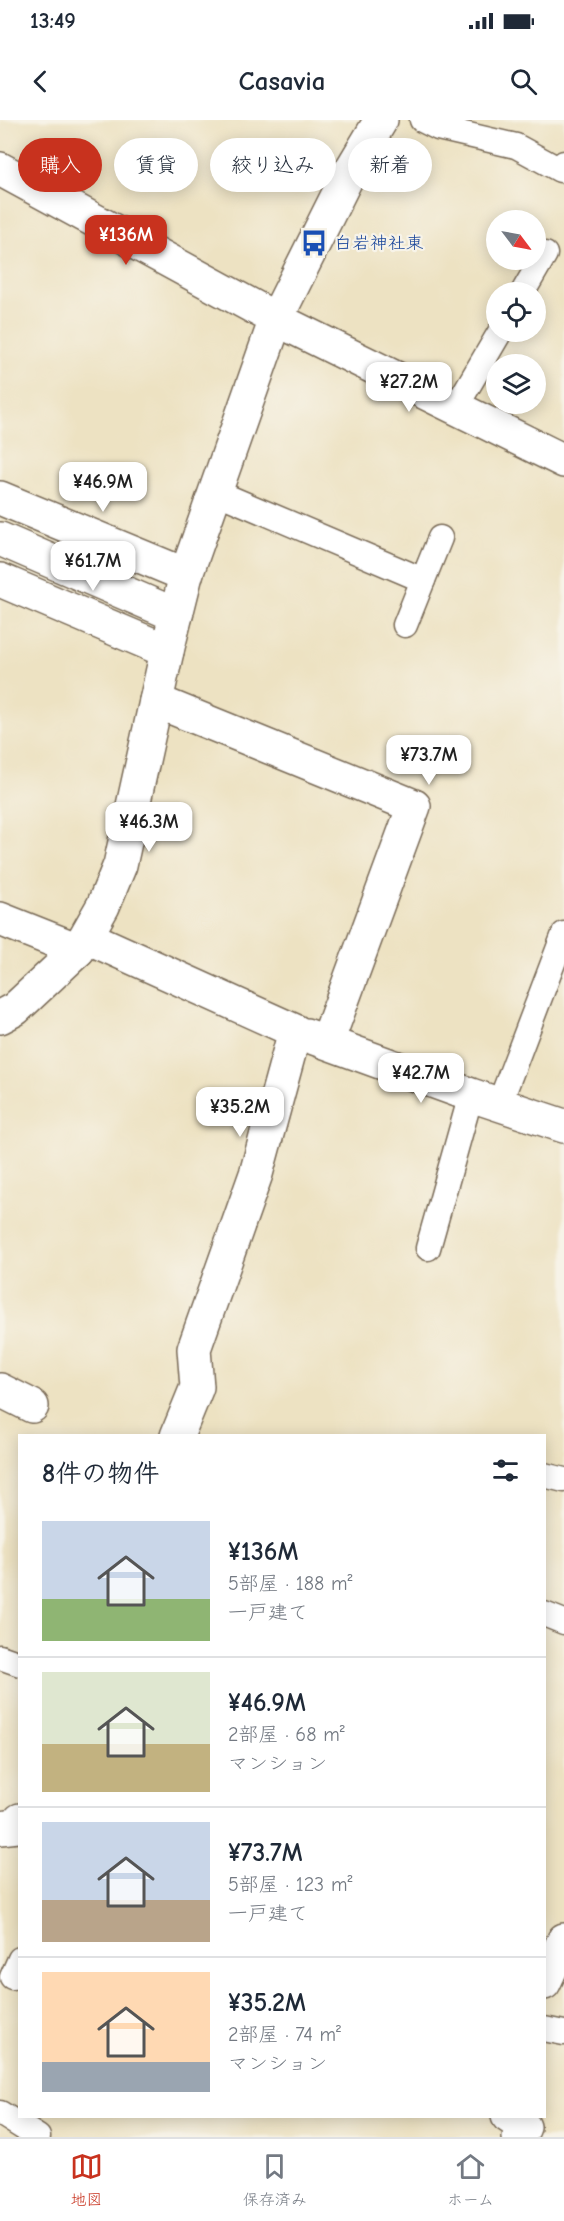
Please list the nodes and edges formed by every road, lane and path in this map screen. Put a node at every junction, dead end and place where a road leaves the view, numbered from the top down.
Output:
1 (381, 120) edge
2 (422, 120) edge
3 (564, 163) edge
4 (0, 169) edge
5 (276, 319) junction
6 (494, 342) edge
7 (456, 407) junction
8 (564, 461) edge
9 (216, 492) junction
10 (0, 498) edge
11 (440, 538) dead end
12 (0, 539) edge
13 (186, 575) junction
14 (0, 580) edge
15 (423, 580) junction
16 (176, 615) junction
17 (405, 625) dead end
18 (166, 651) junction
19 (156, 701) junction
20 (0, 920) edge
21 (564, 934) edge
22 (83, 943) junction
23 (0, 1017) edge
24 (295, 1031) junction
25 (327, 1042) junction
26 (485, 1100) junction
27 (564, 1126) edge
28 (428, 1248) dead end
29 (0, 1390) edge
30 (33, 1406) dead end
31 (178, 1434) edge
32 (546, 1476) edge
33 (564, 1480) edge
34 (546, 1615) edge
35 (564, 1622) edge
36 (0, 1657) edge
37 (18, 1663) edge
38 (564, 1940) edge
39 (546, 1979) edge
40 (546, 2029) edge
41 (564, 2033) edge
42 (0, 2113) edge
43 (38, 2137) edge

1 - 5 street
2 - 3 lane
4 - 5 street
5 - 7 street
5 - 9 street
6 - 7 lane
7 - 8 street
9 - 13 street
9 - 15 lane
10 - 13 street
11 - 15 lane
12 - 16 street
13 - 16 street
14 - 18 street
15 - 17 lane
16 - 18 street
18 - 19 street
19 - 22 street
19 - 25 street
20 - 22 street
21 - 26 lane
22 - 23 street
22 - 24 street
24 - 25 street
24 - 31 street
25 - 26 street
26 - 27 street
26 - 28 lane
29 - 30 street
32 - 33 lane
34 - 35 lane
36 - 37 lane
38 - 39 street
40 - 41 lane
42 - 43 lane

